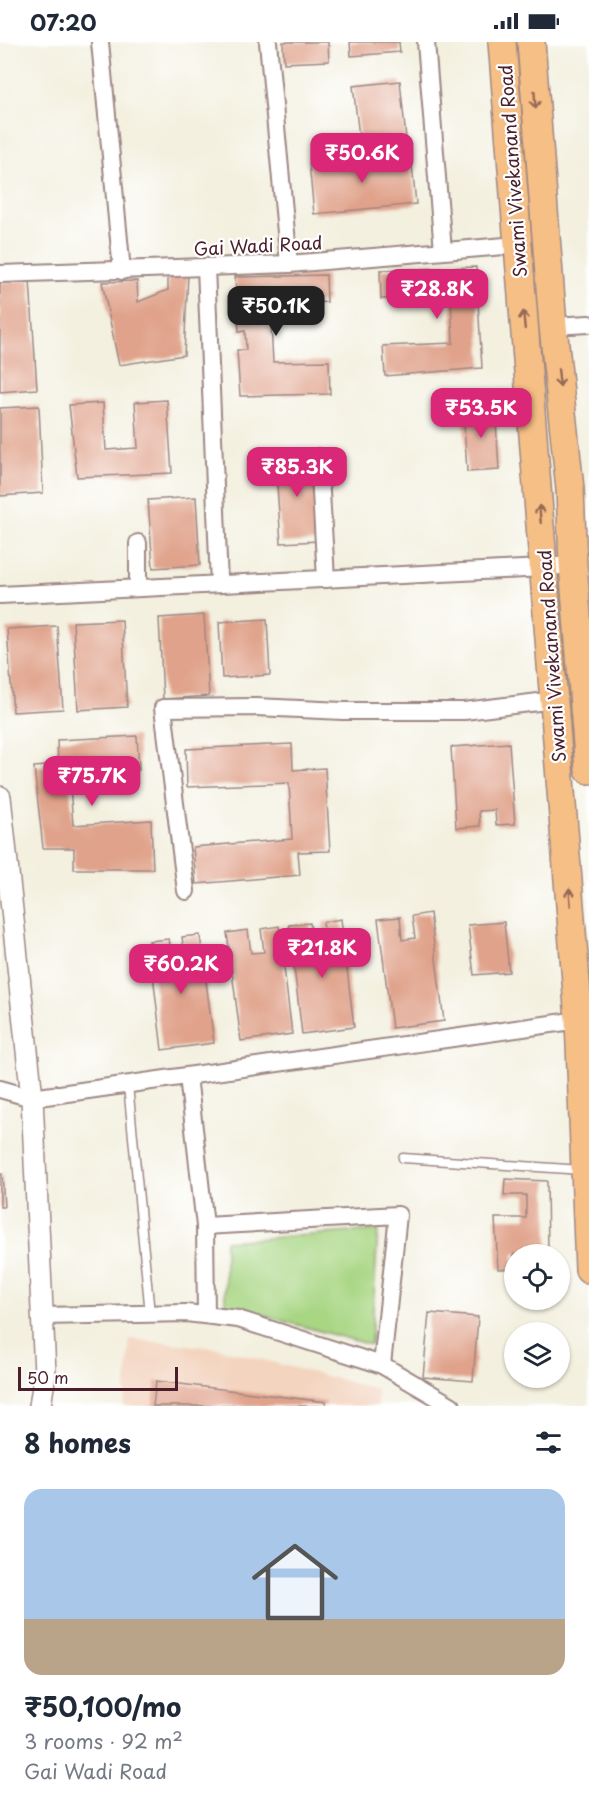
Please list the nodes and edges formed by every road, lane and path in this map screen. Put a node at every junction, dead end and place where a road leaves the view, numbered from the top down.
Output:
1 (100, 42) edge
2 (268, 42) edge
3 (426, 42) edge
4 (502, 42) edge
5 (531, 42) edge
6 (518, 245) junction
7 (443, 252) junction
8 (289, 264) junction
9 (206, 267) junction
10 (122, 271) junction
11 (0, 274) edge
12 (589, 324) edge
13 (553, 326) junction
14 (319, 458) dead end
15 (580, 524) edge
16 (138, 543) dead end
17 (573, 564) junction
18 (544, 568) junction
19 (326, 579) junction
20 (219, 584) junction
21 (138, 586) junction
22 (0, 596) edge
23 (555, 700) junction
24 (589, 770) edge
25 (0, 797) edge
26 (186, 891) dead end
27 (579, 1020) junction
28 (188, 1076) junction
29 (128, 1085) junction
30 (0, 1089) edge
31 (32, 1098) junction
32 (403, 1158) dead end
33 (585, 1170) junction
34 (205, 1226) junction
35 (589, 1263) edge
36 (589, 1270) edge
37 (150, 1314) junction
38 (206, 1315) junction
39 (43, 1316) junction
40 (382, 1365) junction
41 (40, 1406) edge
42 (452, 1406) edge

1 - 10 street
2 - 8 street
3 - 7 street
4 - 6 main road, Swami Vivekanand Road
5 -> 13 main road, Swami Vivekanand Road
6 - 7 street, Gai Wadi Road
18 -> 6 main road, Swami Vivekanand Road
7 - 8 street, Gai Wadi Road
8 - 9 street, Gai Wadi Road
9 - 10 street, Gai Wadi Road
9 - 20 street
10 - 11 street, Gai Wadi Road
12 - 13 street
13 -> 15 main road, Swami Vivekanand Road
14 - 19 street
15 - 17 main road, Swami Vivekanand Road
16 - 21 street
17 - 18 street
17 - 24 main road, Swami Vivekanand Road
18 - 19 street
18 - 23 main road, Swami Vivekanand Road
19 - 20 street
20 - 21 street
21 - 22 street
23 - 26 street
27 -> 23 main road, Swami Vivekanand Road
25 - 31 street
27 - 28 street
27 - 33 main road, Swami Vivekanand Road
28 - 29 street
28 - 34 street
29 - 31 street
29 - 37 lane
30 - 31 street
31 - 39 street
32 - 33 lane
33 - 35 main road, Swami Vivekanand Road
34 - 38 street
34 - 40 street
35 - 36 main road, Swami Vivekanand Road
37 - 38 street
37 - 39 street
38 - 40 street
39 - 41 street
40 - 42 street

